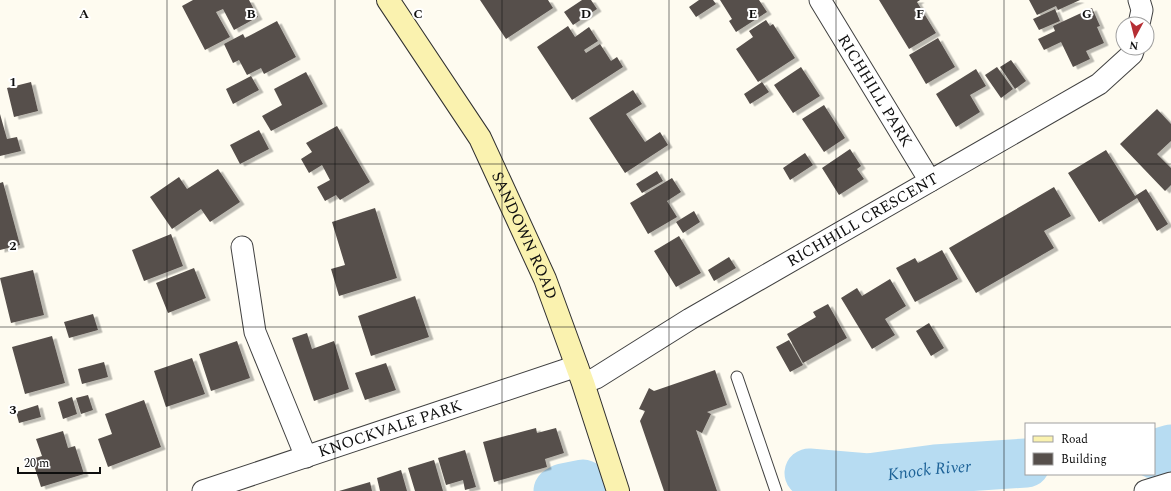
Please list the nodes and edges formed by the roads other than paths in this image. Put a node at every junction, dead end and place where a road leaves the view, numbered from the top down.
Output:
1 (388, 0) edge
2 (820, 0) edge
3 (1139, 0) edge
4 (1141, 16) edge
5 (1130, 56) edge
6 (930, 181) junction
7 (242, 247) dead end
8 (580, 375) junction
9 (737, 377) dead end
10 (306, 457) junction
11 (1171, 483) edge
12 (203, 491) edge
13 (618, 491) edge
14 (776, 491) edge
15 (1145, 491) edge

1 - 8 street, SANDOWN ROAD
2 - 6 street, RICHHILL PARK
3 - 4 street
5 - 6 street, RICHHILL CRESCENT
6 - 8 street, RICHHILL CRESCENT
7 - 10 street
8 - 10 street, KNOCKVALE PARK
8 - 13 street, SANDOWN ROAD
9 - 14 lane
10 - 12 street, KNOCKVALE PARK
11 - 15 street

